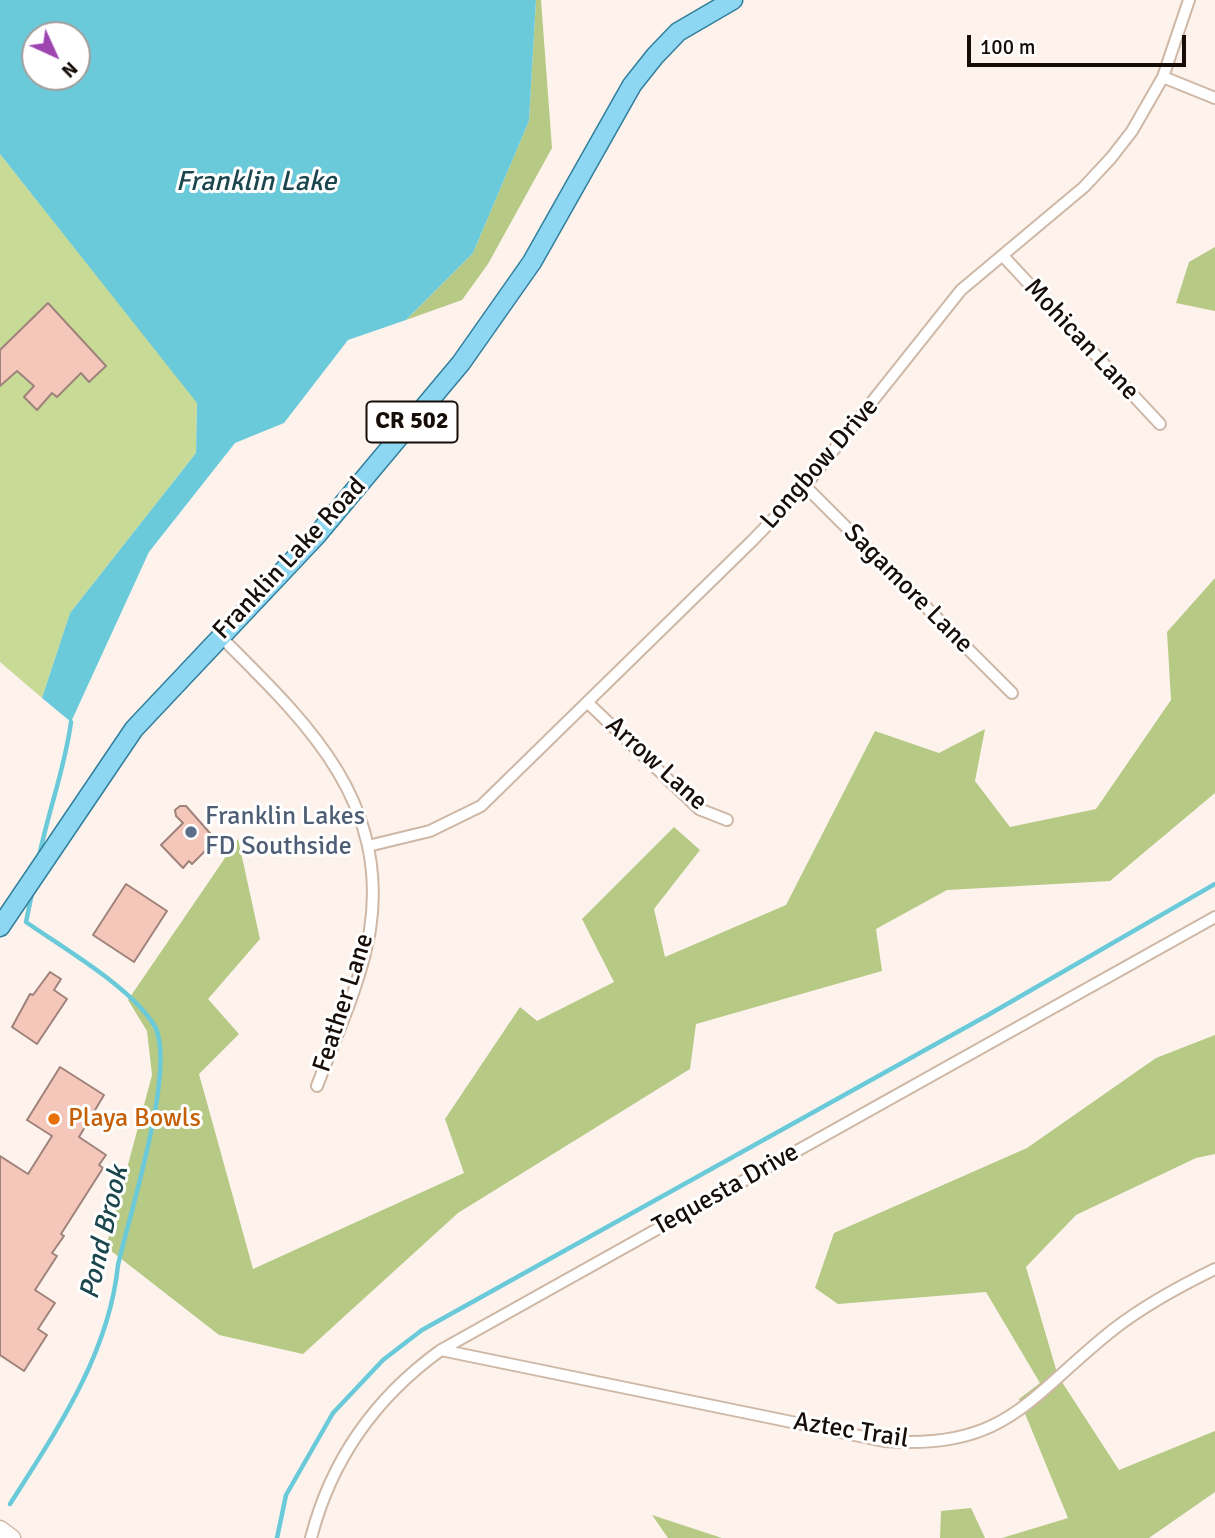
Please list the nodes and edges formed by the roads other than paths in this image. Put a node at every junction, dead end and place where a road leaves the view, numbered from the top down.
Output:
1 (733, 0) edge
2 (1189, 0) edge
3 (1163, 77) junction
4 (1215, 98) edge
5 (1003, 256) junction
6 (1160, 424) dead end
7 (805, 486) junction
8 (220, 636) junction
9 (1012, 693) dead end
10 (588, 704) junction
11 (726, 820) dead end
12 (368, 846) junction
13 (1215, 917) edge
14 (0, 927) edge
15 (317, 1086) dead end
16 (1215, 1269) edge
17 (440, 1350) junction
18 (0, 1529) edge
19 (12, 1538) edge
20 (312, 1538) edge

1 - 8 main road, Franklin Lake Road / CR 502
2 - 3 street, Longbow Drive
3 - 4 street
3 - 5 street, Longbow Drive
5 - 6 street, Mohican Lane
5 - 7 street, Longbow Drive
7 - 9 street, Sagamore Lane
7 - 10 street, Longbow Drive
8 - 12 street, Feather Lane
8 - 14 main road, Franklin Lake Road / CR 502
10 - 11 street, Arrow Lane
10 - 12 street, Longbow Drive
12 - 15 street, Feather Lane
13 - 17 street, Tequesta Drive
16 - 17 street, Aztec Trail
17 - 20 street, Tequesta Drive
18 - 19 main road

